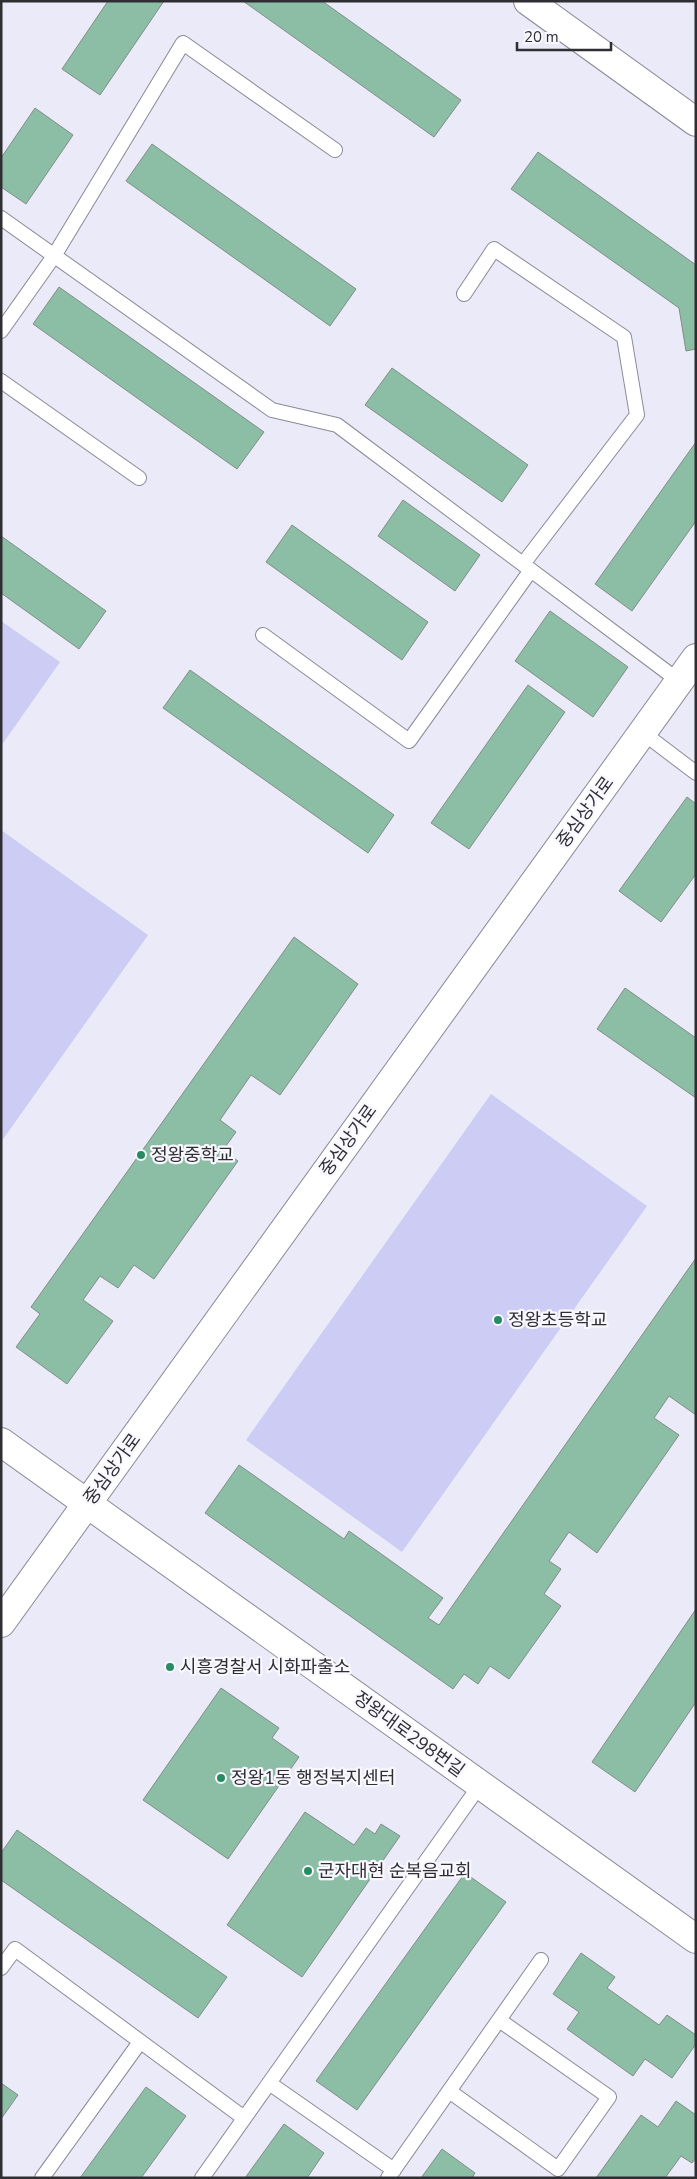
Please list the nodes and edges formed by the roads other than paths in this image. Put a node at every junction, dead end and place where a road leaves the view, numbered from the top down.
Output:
1 (528, 1) edge
2 (696, 122) edge
3 (335, 150) dead end
4 (1, 218) edge
5 (54, 256) junction
6 (464, 294) dead end
7 (1, 331) edge
8 (1, 382) edge
9 (139, 478) dead end
10 (527, 567) junction
11 (263, 635) dead end
12 (696, 658) edge
13 (679, 681) junction
14 (642, 732) junction
15 (696, 772) edge
16 (1, 1442) edge
17 (87, 1504) junction
18 (1, 1623) edge
19 (480, 1785) junction
20 (696, 1939) edge
21 (541, 1960) dead end
22 (1, 1968) edge
23 (499, 2020) junction
24 (140, 2042) junction
25 (269, 2083) junction
26 (449, 2091) junction
27 (244, 2118) junction
28 (391, 2174) edge
29 (42, 2178) edge
30 (202, 2178) edge

1 - 2 street
3 - 5 lane
4 - 5 lane
5 - 7 lane
5 - 10 lane
6 - 10 lane
8 - 9 lane
10 - 11 lane
10 - 13 lane
12 - 13 street, 중심상가로
13 - 14 street, 중심상가로
14 - 15 lane
14 - 17 street, 중심상가로
16 - 17 street, 정왕대로298번길
17 - 18 street, 중심상가로
17 - 19 street, 정왕대로298번길
19 - 20 street, 정왕대로298번길
19 - 25 lane
21 - 23 lane
22 - 24 lane
23 - 26 lane
23 - 26 lane
24 - 27 lane
24 - 29 lane
25 - 27 lane
25 - 28 lane
26 - 28 lane
27 - 30 lane

